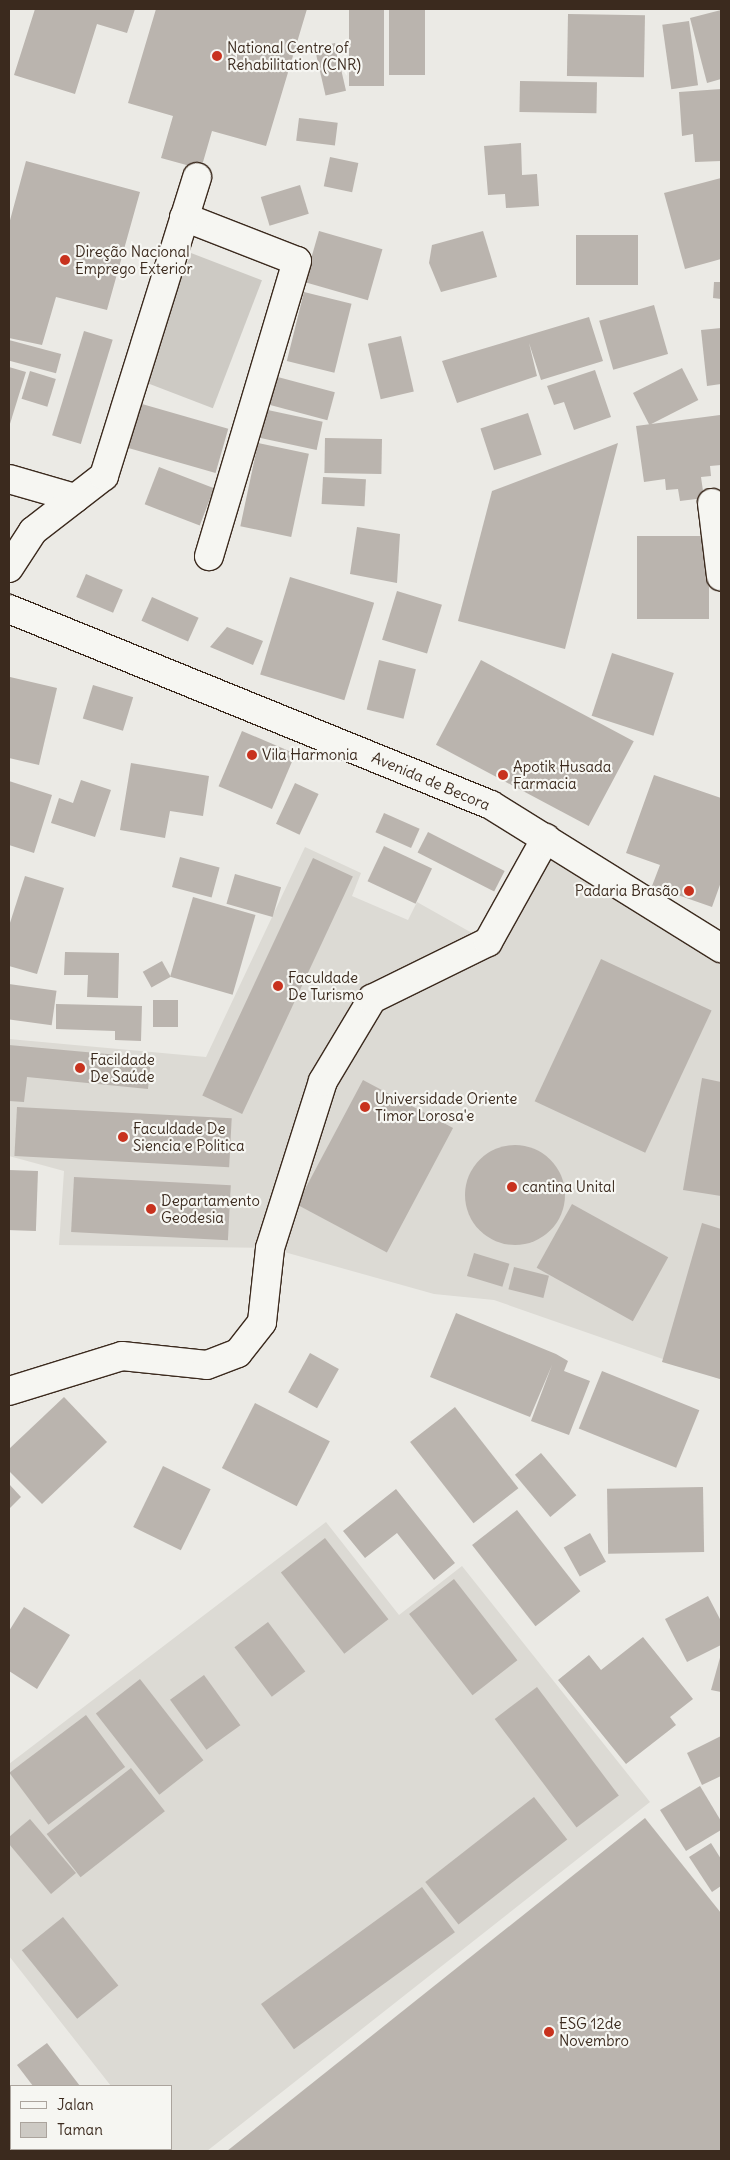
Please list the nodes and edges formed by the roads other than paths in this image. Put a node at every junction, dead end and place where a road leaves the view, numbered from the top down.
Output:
1 (197, 177) dead end
2 (184, 217) junction
3 (9, 478) edge
4 (75, 498) junction
5 (712, 504) dead end
6 (209, 556) dead end
7 (9, 568) edge
8 (721, 576) edge
9 (9, 609) edge
10 (546, 838) junction
11 (721, 947) edge
12 (9, 1391) edge

1 - 2 street
2 - 4 street
2 - 6 street
3 - 4 street
4 - 7 street
5 - 8 street
9 - 10 street, Avenida de Becora
10 - 11 street, Avenida de Becora
10 - 12 street

